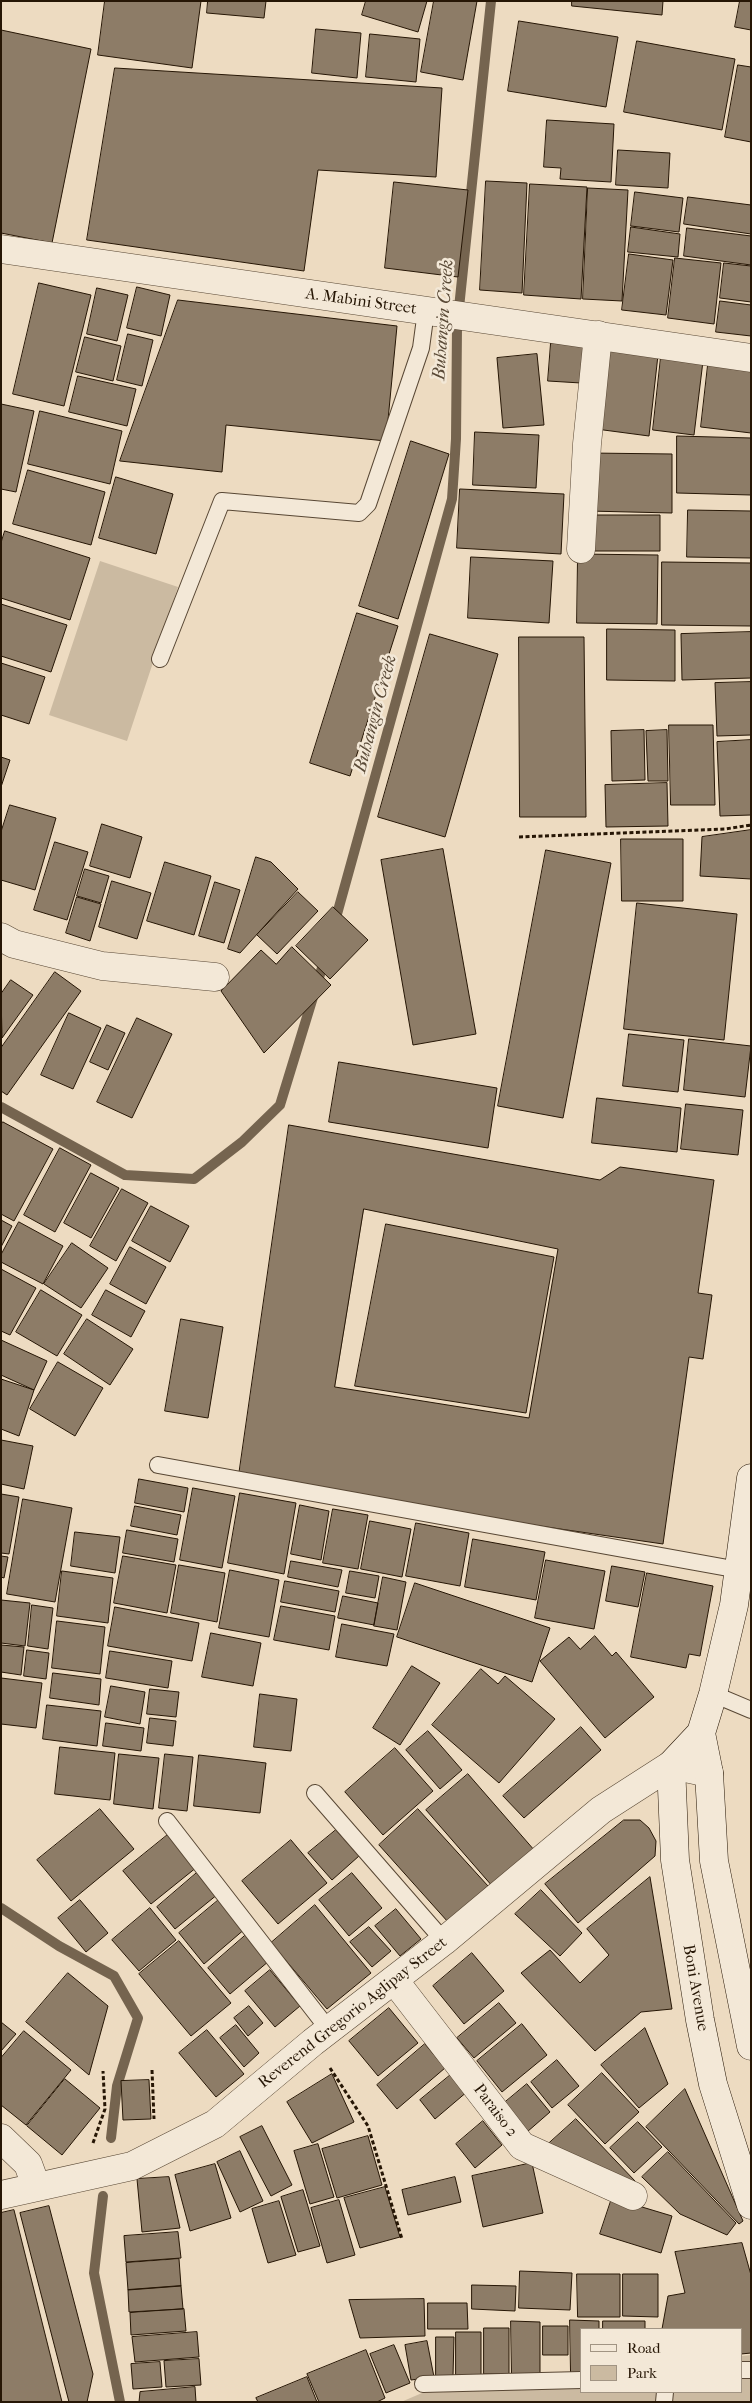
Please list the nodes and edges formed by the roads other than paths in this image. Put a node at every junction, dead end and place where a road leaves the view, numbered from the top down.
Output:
1 (1, 249) edge
2 (430, 312) junction
3 (598, 336) junction
4 (751, 358) edge
5 (581, 549) dead end
6 (160, 659) dead end
7 (1, 937) edge
8 (215, 977) dead end
9 (158, 1465) dead end
10 (750, 1489) edge
11 (738, 1570) junction
12 (713, 1694) junction
13 (751, 1710) edge
14 (701, 1733) junction
15 (671, 1765) junction
16 (709, 1773) junction
17 (315, 1793) dead end
18 (167, 1822) dead end
19 (444, 1941) junction
20 (394, 1980) junction
21 (321, 2036) junction
22 (751, 2046) edge
23 (1, 2138) edge
24 (36, 2186) junction
25 (1, 2194) edge
26 (633, 2196) dead end
27 (751, 2205) edge
28 (580, 2380) edge
29 (423, 2384) dead end

1 - 2 street, A. Mabini Street
2 - 3 street, A. Mabini Street
2 - 6 lane
3 - 4 street, A. Mabini Street
3 - 5 street
7 - 8 street
9 - 11 lane
10 - 11 street, Reverend Gregorio Aglipay Street
11 - 12 street, Reverend Gregorio Aglipay Street
12 - 13 lane
12 - 14 street, Reverend Gregorio Aglipay Street
14 - 15 street, Reverend Gregorio Aglipay Street
14 - 16 street
15 - 16 street
15 - 19 street, Reverend Gregorio Aglipay Street
15 - 27 street, Boni Avenue
16 - 22 street
17 - 19 lane
18 - 21 lane
19 - 20 street, Reverend Gregorio Aglipay Street
20 - 21 street, Reverend Gregorio Aglipay Street
20 - 26 street, Paraiso 2
21 - 24 street, Reverend Gregorio Aglipay Street
23 - 24 street
24 - 25 street, Reverend Gregorio Aglipay Street
28 - 29 lane

